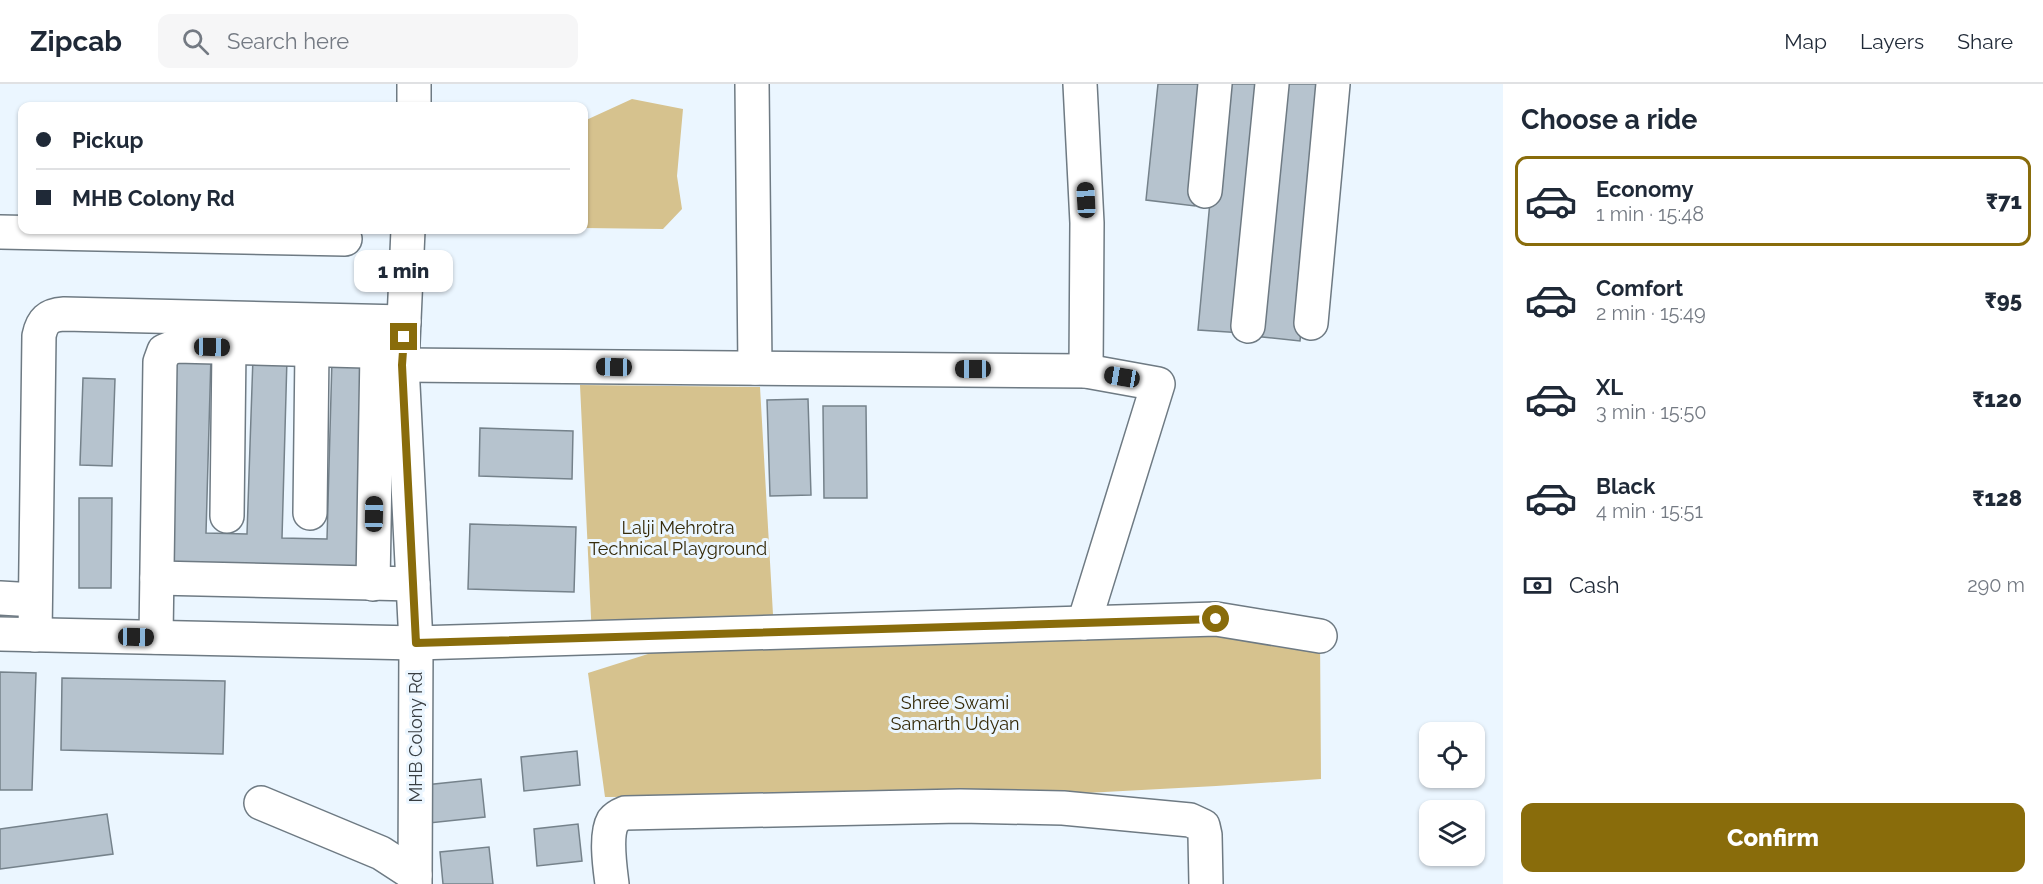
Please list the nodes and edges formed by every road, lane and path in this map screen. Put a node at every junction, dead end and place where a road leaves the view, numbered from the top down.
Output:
1 (414, 84) edge
2 (752, 84) edge
3 (1080, 84) edge
4 (1215, 84) edge
5 (1272, 84) edge
6 (1333, 84) edge
7 (414, 102) edge
8 (1205, 190) dead end
9 (0, 232) edge
10 (18, 232) edge
11 (99, 234) edge
12 (408, 234) edge
13 (345, 239) dead end
14 (1311, 323) dead end
15 (1248, 326) dead end
16 (229, 347) junction
17 (397, 348) junction
18 (312, 350) junction
19 (755, 368) junction
20 (1086, 371) junction
21 (310, 513) dead end
22 (226, 516) dead end
23 (157, 579) junction
24 (373, 584) junction
25 (413, 584) junction
26 (0, 598) edge
27 (35, 600) junction
28 (1084, 623) junction
29 (0, 634) edge
30 (34, 635) junction
31 (1320, 636) dead end
32 (156, 637) junction
33 (416, 643) junction
34 (261, 803) dead end
35 (415, 879) edge
36 (612, 884) edge
37 (1206, 884) edge

1 - 7 street
2 - 19 street
3 - 20 street
4 - 8 street
5 - 15 street
6 - 14 street
9 - 10 street
11 - 13 street
12 - 17 street, MHB Colony Rd
16 - 18 street
16 - 22 street
16 - 23 street
17 - 18 street
17 - 19 street
17 - 24 street
17 - 25 street, MHB Colony Rd
17 - 27 street
18 - 21 street
19 - 20 street
20 - 28 street
23 - 24 street
23 - 32 street
24 - 25 street
25 - 33 street, MHB Colony Rd
26 - 27 street
27 - 30 street
28 - 31 street
28 - 33 street
29 - 30 street
30 - 32 street
32 - 33 street
33 - 35 street, MHB Colony Rd
34 - 35 street
36 - 37 street

